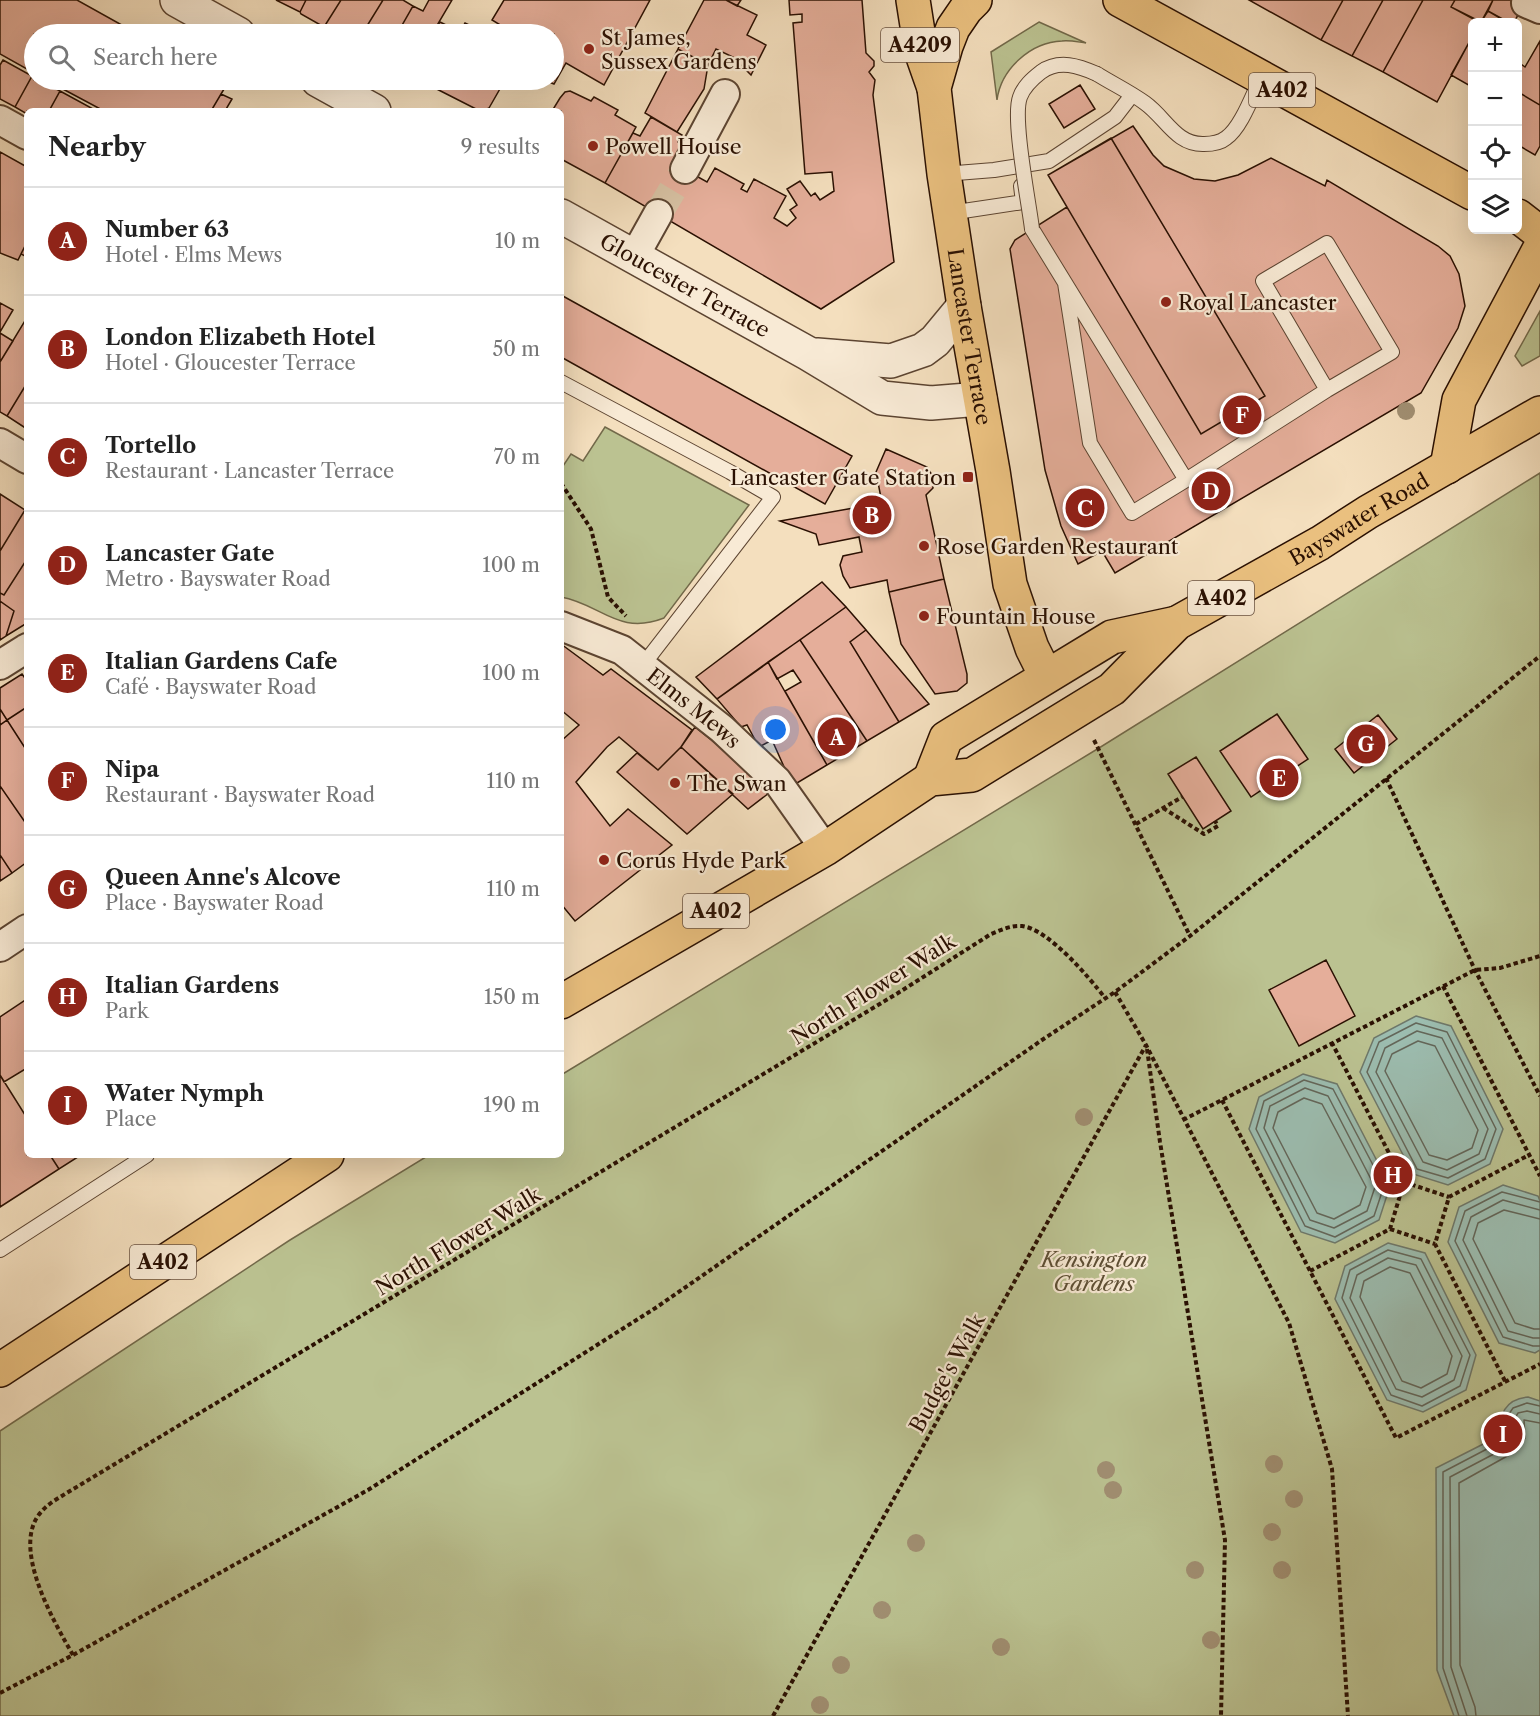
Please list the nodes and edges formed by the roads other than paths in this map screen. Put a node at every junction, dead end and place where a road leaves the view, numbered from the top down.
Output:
1 (177, 0) edge
2 (913, 0) edge
3 (975, 0) edge
4 (1120, 0) edge
5 (220, 24) edge
6 (1261, 78) junction
7 (934, 88) junction
8 (336, 90) edge
9 (725, 94) dead end
10 (1132, 95) junction
11 (369, 108) edge
12 (0, 120) edge
13 (24, 133) edge
14 (1019, 166) junction
15 (685, 170) tunnel mouth
16 (944, 174) junction
17 (1468, 190) edge
18 (950, 213) junction
19 (658, 214) tunnel mouth
20 (564, 218) edge
21 (1522, 219) edge
22 (1540, 233) edge
23 (1540, 248) edge
24 (634, 257) junction
25 (1065, 282) junction
26 (964, 306) junction
27 (809, 354) junction
28 (564, 384) edge
29 (1323, 392) junction
30 (980, 399) junction
31 (1540, 413) edge
32 (0, 443) edge
33 (24, 457) edge
34 (1447, 467) junction
35 (1186, 480) junction
36 (1177, 623) junction
37 (564, 627) edge
38 (24, 650) edge
39 (650, 656) junction
40 (0, 665) edge
41 (1046, 676) junction
42 (930, 779) junction
43 (825, 849) junction
44 (24, 931) edge
45 (0, 947) edge
46 (564, 996) edge
47 (142, 1158) edge
48 (322, 1158) edge
49 (0, 1250) edge
50 (0, 1370) edge

1 - 5 street
2 - 7 main road, A4209
3 - 7 main road, Lancaster Terrace
4 - 6 main road, A402
6 - 10 lane
6 - 17 main road, A402
7 - 16 main road, Lancaster Terrace
8 - 11 street
9 - 15 street
10 - 14 lane
10 - 25 lane, bridge
12 - 13 street
14 - 16 lane
14 - 18 lane
16 - 18 main road, Lancaster Terrace
18 - 26 main road, Lancaster Terrace
19 - 24 street
20 - 24 street, Gloucester Terrace
21 - 22 main road
23 - 34 main road
24 - 27 street, Gloucester Terrace
25 - 35 lane
25 - 35 lane
26 - 27 street, Gloucester Terrace
26 - 30 main road, Lancaster Terrace
27 - 30 street, Gloucester Terrace
28 - 39 lane
29 - 29 lane
29 - 35 lane
30 - 41 main road, Lancaster Terrace
31 - 34 main road, Bayswater Road / A402
32 - 33 street
34 - 36 main road, Bayswater Road / A402
36 - 41 main road, Bayswater Road / A402
36 - 42 main road, Bayswater Road / A402
37 - 39 street, Elms Mews
38 - 40 street
39 - 43 street, Elms Mews
41 - 42 main road, Bayswater Road / A402
42 - 43 main road, Bayswater Road / A402
43 - 46 main road, Bayswater Road / A402
44 - 45 street
47 - 49 lane
48 - 50 main road, A402

